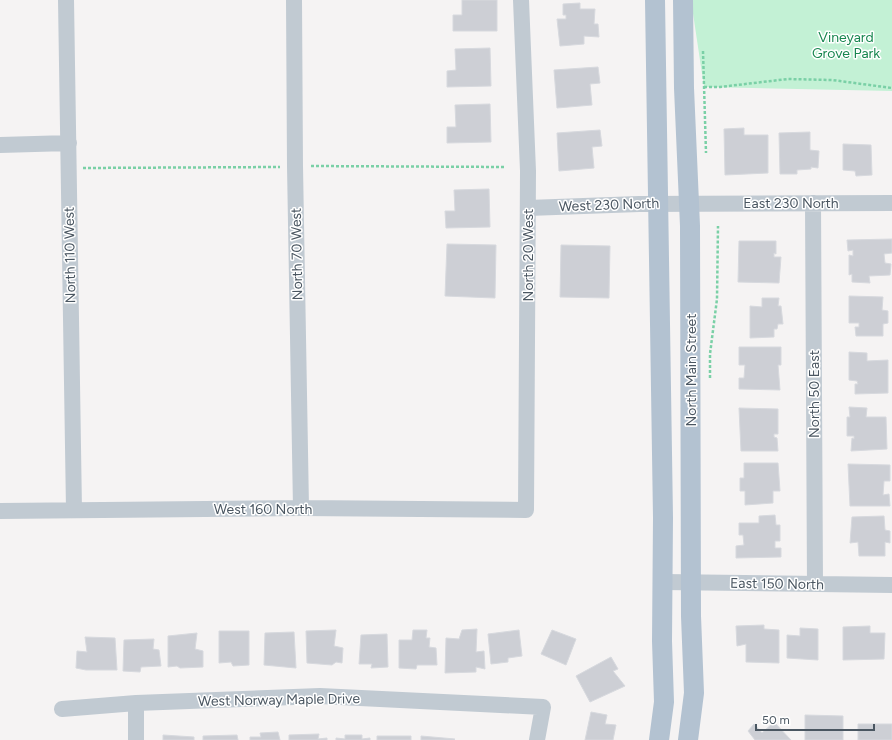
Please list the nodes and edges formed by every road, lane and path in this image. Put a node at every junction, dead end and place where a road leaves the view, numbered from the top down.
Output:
1 (66, 0) edge
2 (294, 0) edge
3 (521, 0) edge
4 (655, 0) edge
5 (683, 0) edge
6 (703, 48) dead end
7 (704, 87) junction
8 (892, 88) edge
9 (69, 143) junction
10 (0, 144) edge
11 (706, 159) dead end
12 (295, 166) junction
13 (506, 167) dead end
14 (69, 169) junction
15 (892, 202) edge
16 (658, 203) junction
17 (690, 203) junction
18 (813, 203) junction
19 (528, 208) junction
20 (718, 226) dead end
21 (710, 384) dead end
22 (301, 508) junction
23 (74, 510) junction
24 (526, 510) joint
25 (0, 511) edge
26 (663, 582) junction
27 (692, 582) junction
28 (815, 584) junction
29 (892, 585) edge
30 (136, 702) junction
31 (62, 709) dead end
32 (136, 740) edge
33 (537, 740) edge
34 (660, 740) edge
35 (688, 740) edge

1 - 9 street, North 110 West
2 - 12 street, North 70 West
3 - 19 street, North 20 West
4 - 16 main road, North Main Street
5 - 17 main road, North Main Street
6 - 7 path
7 - 8 path
7 - 11 path
9 - 10 street
9 - 14 street, North 110 West
12 - 13 path
12 - 14 path
12 - 22 street, North 70 West
14 - 23 street, North 110 West
15 - 18 street, East 230 North
16 - 17 street, West 230 North
16 - 19 street, West 230 North
16 - 26 main road, North Main Street
17 - 18 street, East 230 North
17 - 27 main road, North Main Street
18 - 28 street, North 50 East
19 - 24 street, North 20 West
20 - 21 path
22 - 23 street, West 160 North
22 - 24 street, West 160 North
23 - 25 street, West 160 North
26 - 27 street, East 150 North
26 - 34 main road, North Main Street
27 - 28 street, East 150 North
27 - 35 main road, North Main Street
28 - 29 street, East 150 North
30 - 31 street, West Norway Maple Drive
30 - 32 street
30 - 33 street, West Norway Maple Drive

